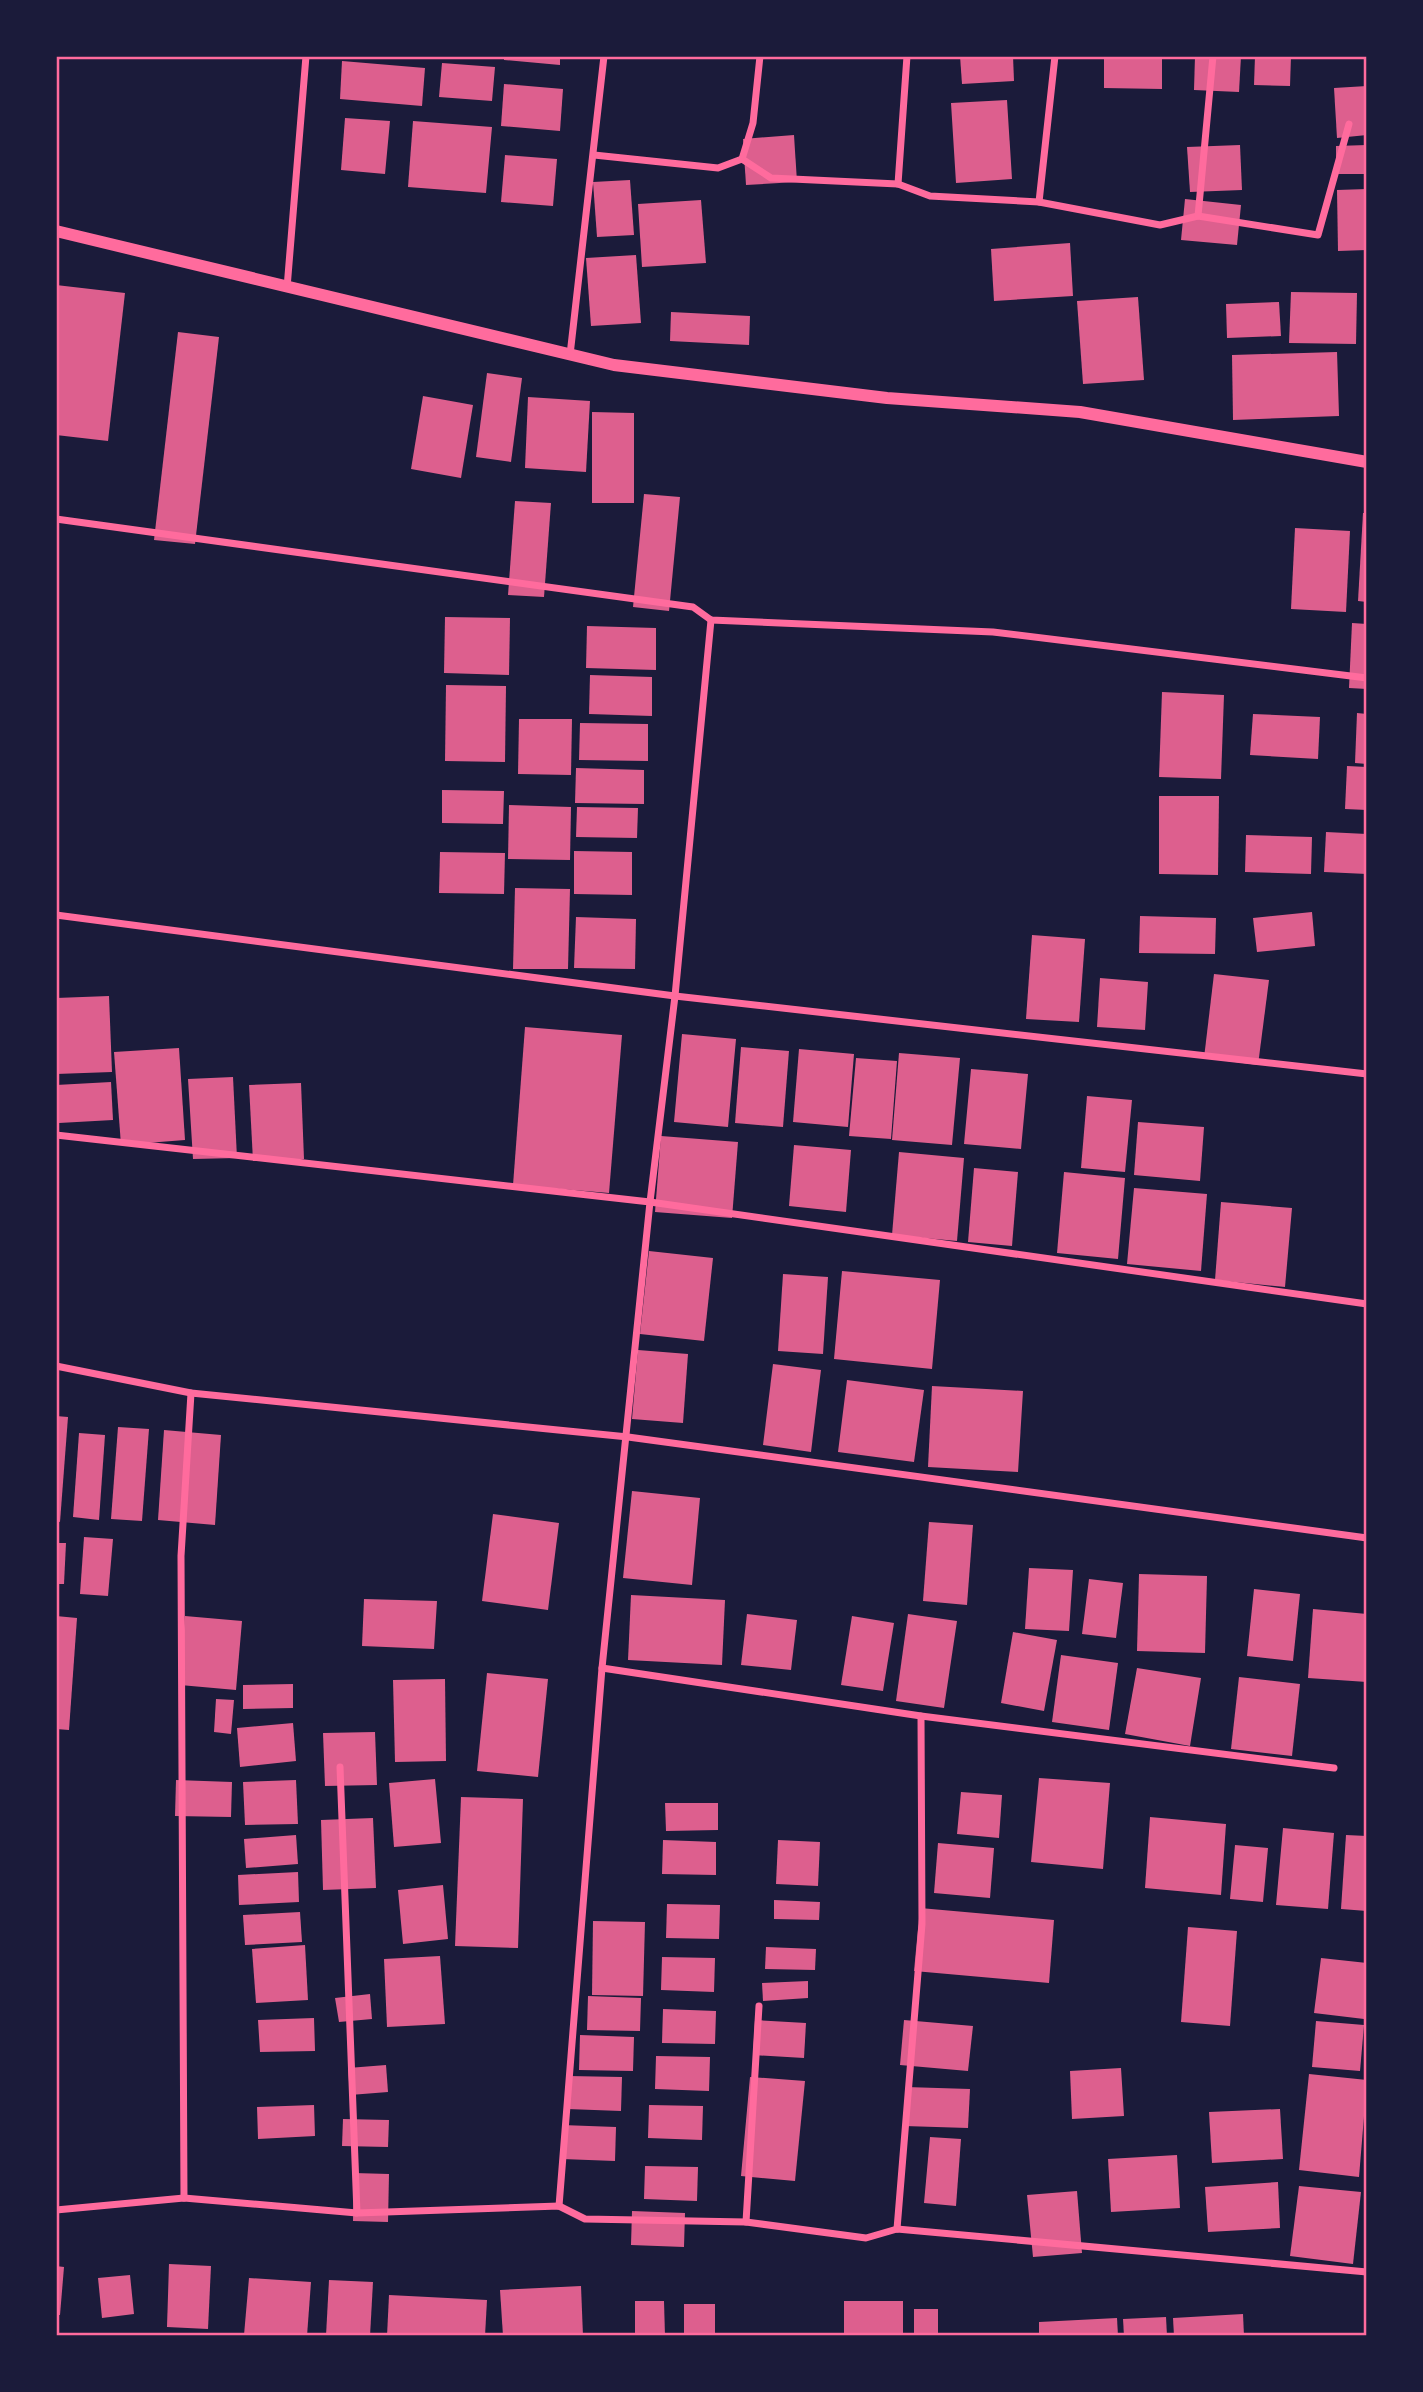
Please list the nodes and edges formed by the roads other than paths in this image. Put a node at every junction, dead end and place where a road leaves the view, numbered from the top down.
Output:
1 (306, 56) edge
2 (604, 56) edge
3 (760, 56) edge
4 (907, 56) edge
5 (1055, 56) edge
6 (1213, 56) edge
7 (1349, 124) dead end
8 (594, 155) junction
9 (742, 159) junction
10 (898, 184) junction
11 (1040, 202) junction
12 (1198, 216) junction
13 (56, 230) edge
14 (287, 288) junction
15 (570, 355) junction
16 (1367, 462) edge
17 (56, 519) edge
18 (711, 620) junction
19 (1367, 678) edge
20 (56, 915) edge
21 (675, 996) junction
22 (1367, 1074) edge
23 (56, 1135) edge
24 (650, 1202) junction
25 (1367, 1304) edge
26 (56, 1366) edge
27 (191, 1393) junction
28 (628, 1437) junction
29 (1367, 1538) edge
30 (602, 1668) junction
31 (921, 1716) junction
32 (340, 1767) dead end
33 (1334, 1768) dead end
34 (759, 2006) dead end
35 (184, 2198) junction
36 (559, 2206) junction
37 (56, 2210) edge
38 (357, 2213) junction
39 (746, 2221) junction
40 (897, 2229) junction
41 (1367, 2272) edge

1 - 14 street
2 - 8 street
3 - 9 street
4 - 10 street
5 - 11 street
6 - 12 street
7 - 12 street
8 - 9 street
8 - 15 street
9 - 10 street
10 - 11 street
11 - 12 street
13 - 14 street
14 - 15 street
15 - 16 street
17 - 18 street
18 - 19 street
18 - 21 street
20 - 21 street
21 - 22 street
21 - 24 street
23 - 24 street
24 - 25 street
24 - 28 street
26 - 27 street
27 - 28 street
27 - 35 street
28 - 29 street
28 - 30 street
30 - 31 street
30 - 36 street
31 - 33 street
31 - 40 street
32 - 38 street
34 - 39 street
35 - 37 street
35 - 38 street
36 - 38 street
36 - 39 street
39 - 40 street
40 - 41 street

